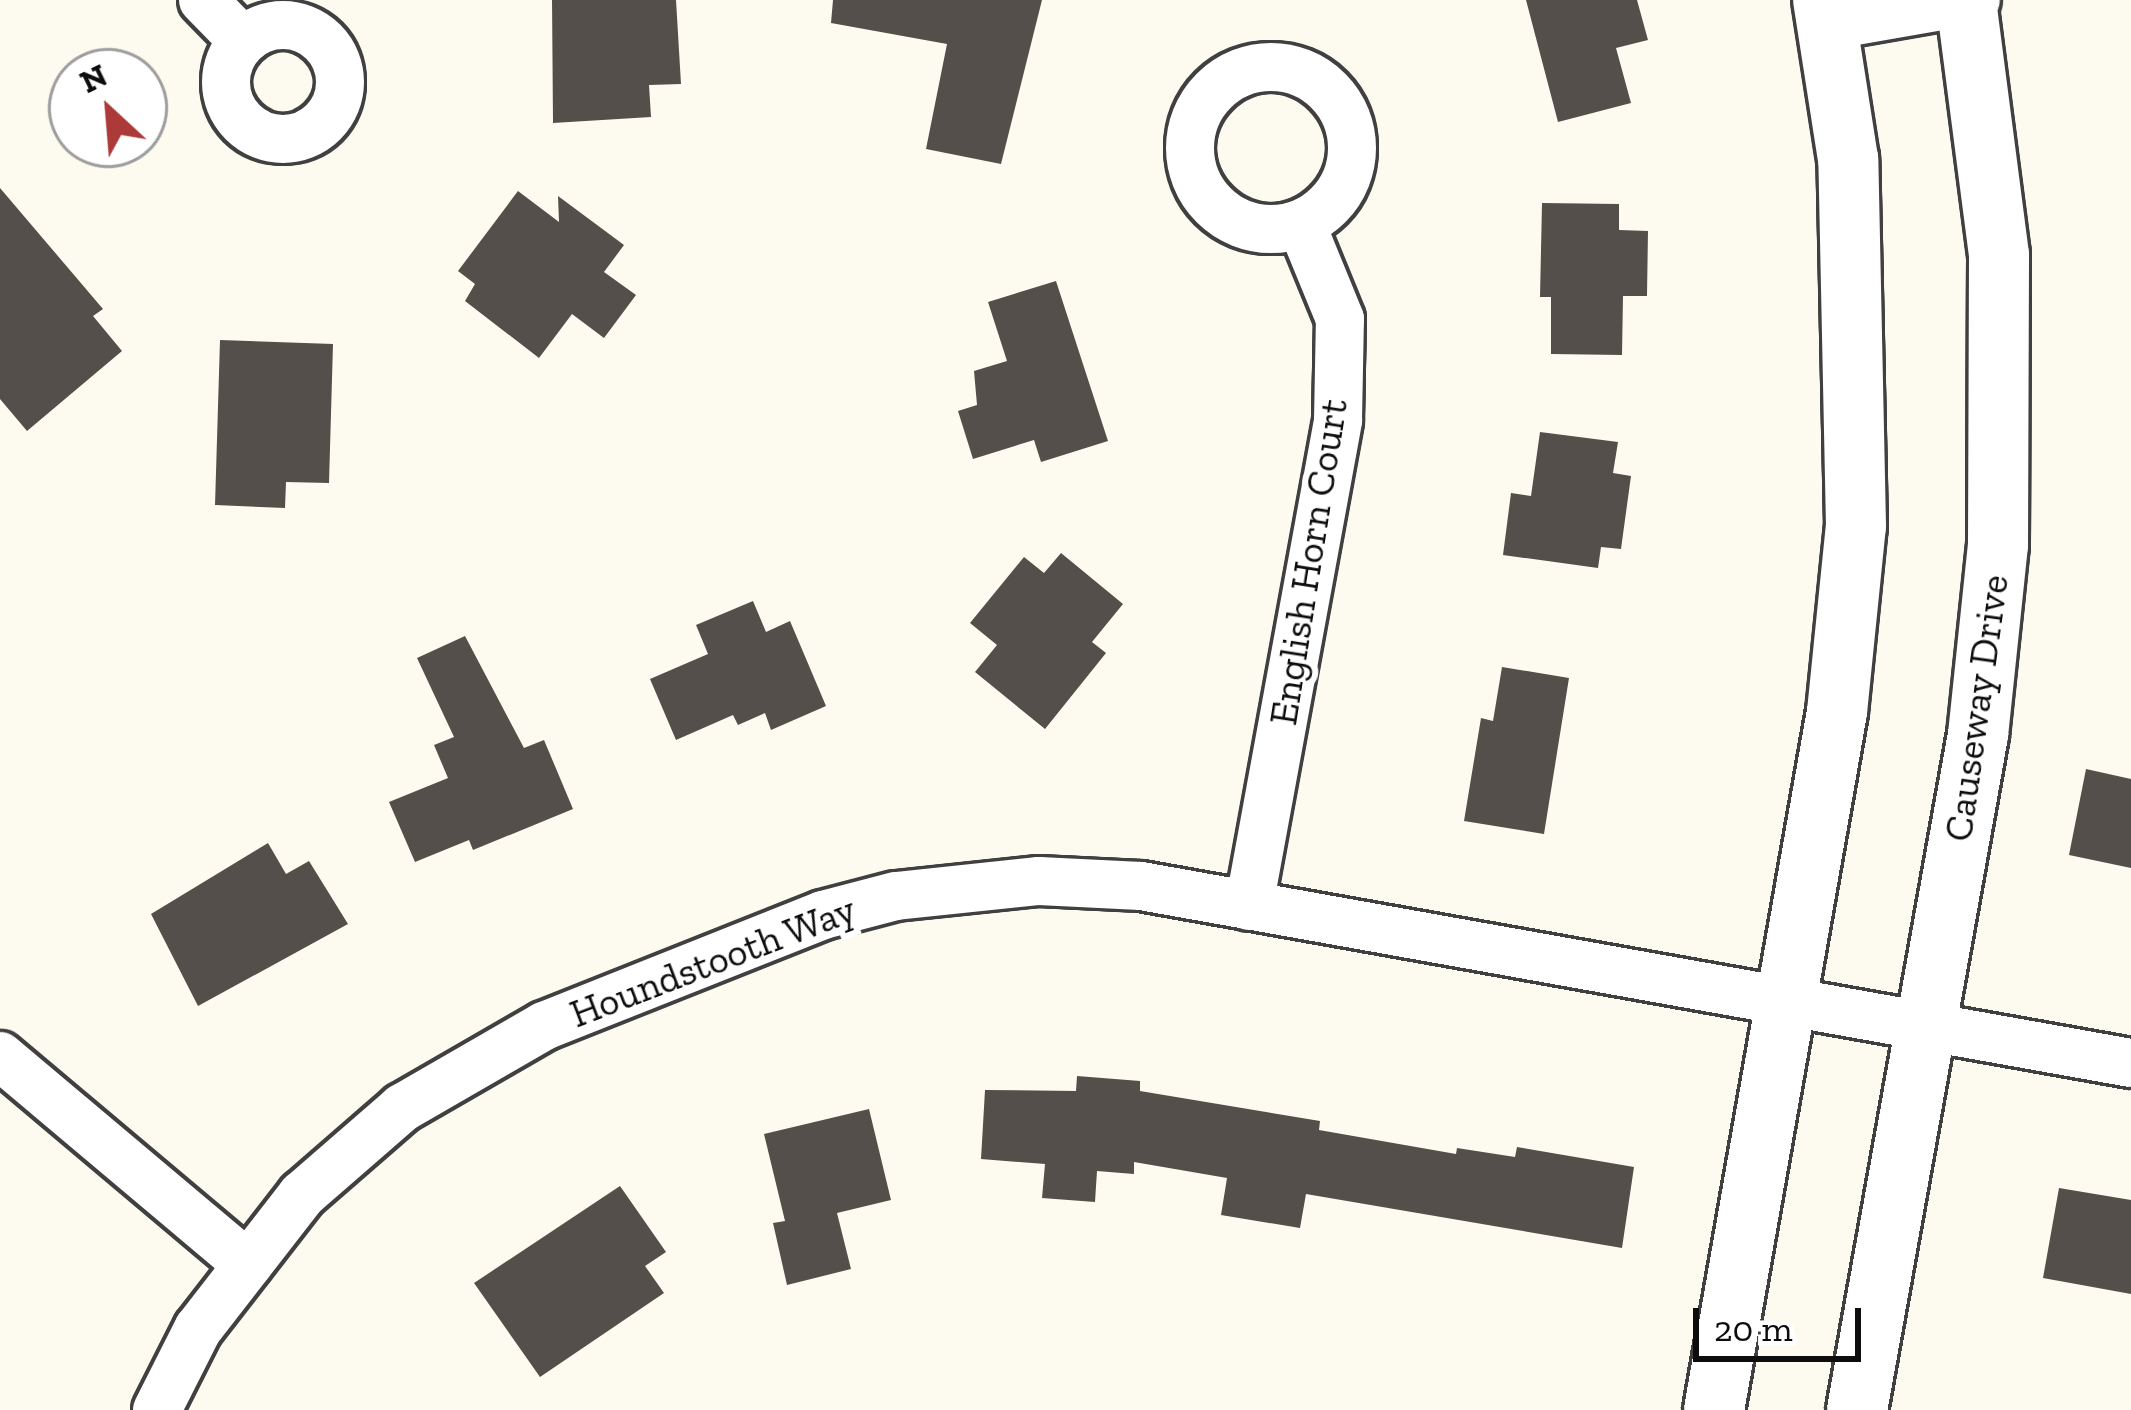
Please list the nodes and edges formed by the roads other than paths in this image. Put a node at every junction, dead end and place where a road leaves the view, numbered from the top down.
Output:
1 (203, 0) edge
2 (1969, 1) edge
3 (1825, 13) edge
4 (243, 41) dead end
5 (1301, 224) dead end
6 (1249, 906) junction
7 (1787, 1000) junction
8 (1928, 1026) junction
9 (0, 1056) edge
10 (2131, 1063) edge
11 (248, 1265) junction
12 (157, 1410) edge
13 (1714, 1410) edge
14 (1857, 1410) edge

1 - 4 street
2 - 3 street
2 - 8 street, Causeway Drive
3 - 7 street
5 - 6 street, English Horn Court
6 - 7 street, Houndstooth Way
6 - 11 street, Houndstooth Way
7 - 8 street, Houndstooth Way
7 - 13 street
8 - 10 street, Houndstooth Way
8 - 14 street, Causeway Drive
9 - 11 street
11 - 12 street, Houndstooth Way

